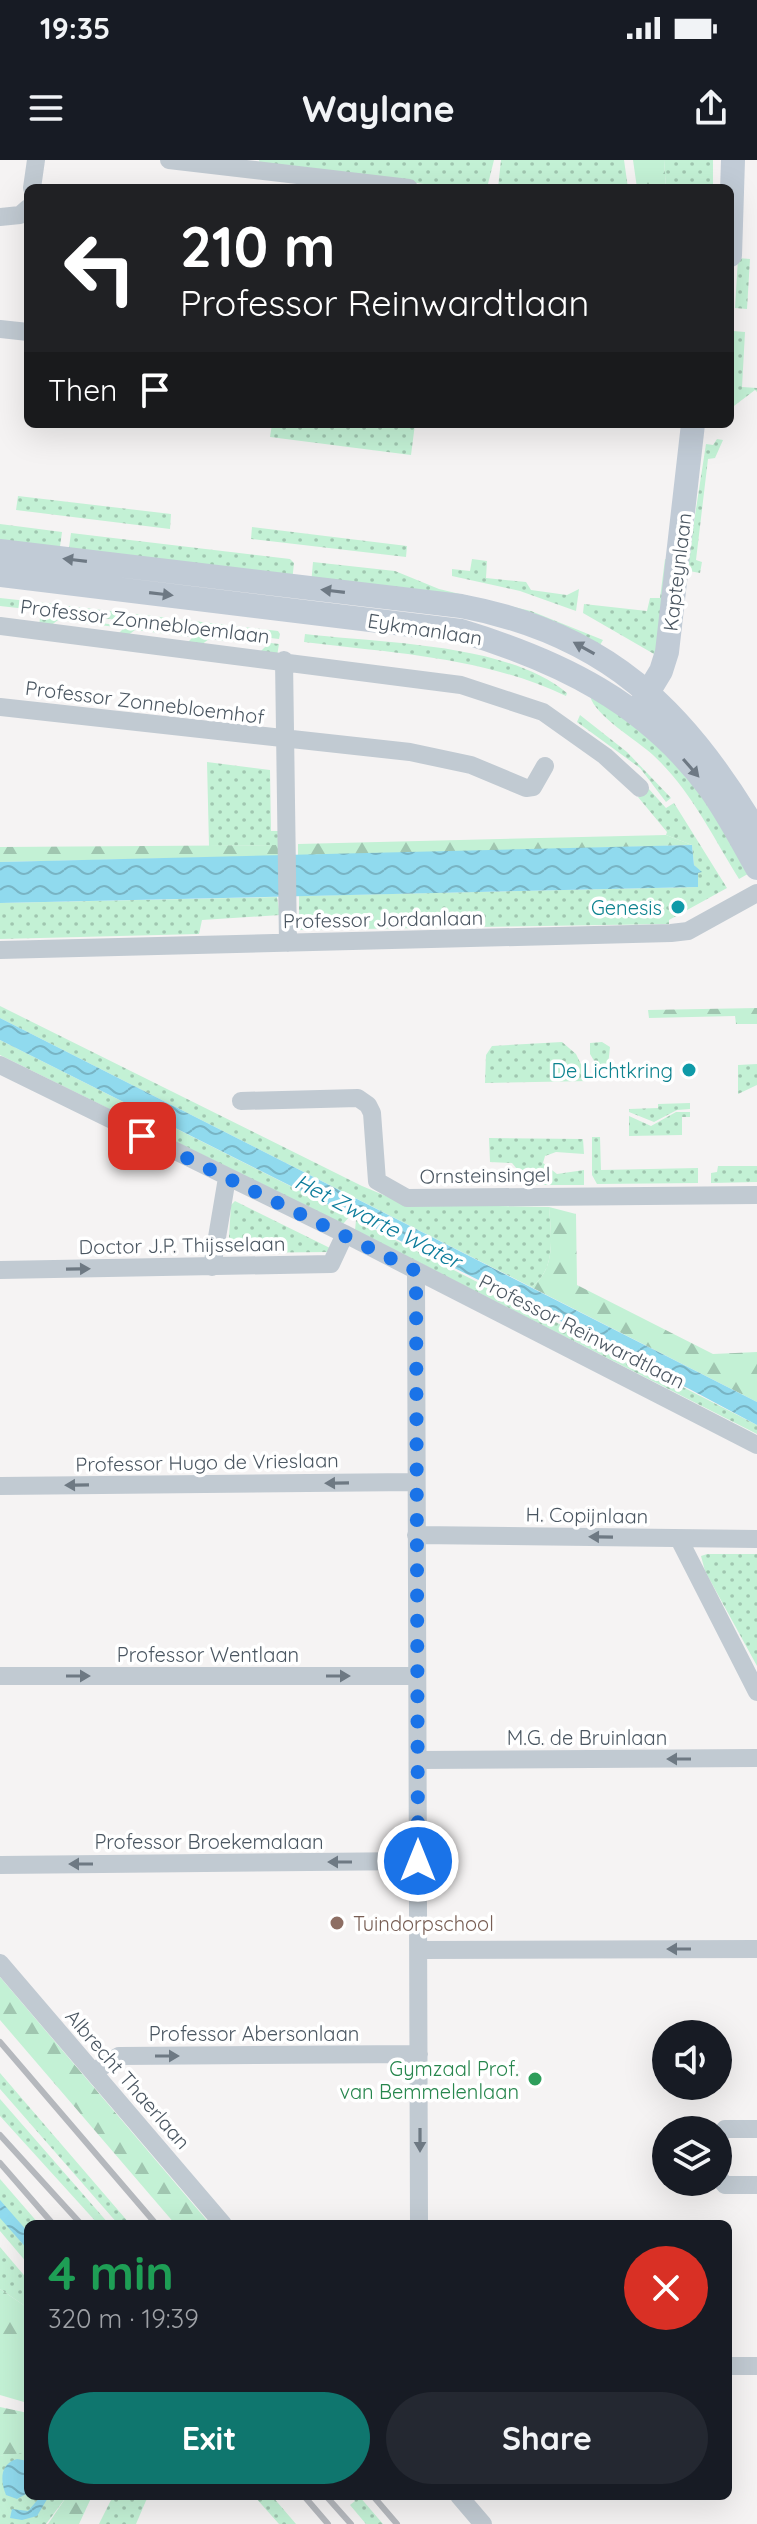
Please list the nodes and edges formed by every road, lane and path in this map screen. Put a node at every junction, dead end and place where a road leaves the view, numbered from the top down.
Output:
1 (36, 160) edge
2 (169, 160) edge
3 (733, 160) edge
4 (33, 184) edge
5 (375, 184) edge
6 (732, 184) edge
7 (24, 212) edge
8 (0, 217) edge
9 (0, 329) edge
10 (24, 332) edge
11 (693, 428) edge
12 (0, 551) edge
13 (0, 575) edge
14 (0, 626) edge
15 (284, 660) junction
16 (642, 702) junction
17 (0, 707) edge
18 (284, 741) junction
19 (545, 766) dead end
20 (640, 788) dead end
21 (752, 837) edge
22 (757, 868) edge
23 (757, 893) edge
24 (288, 943) junction
25 (0, 950) edge
26 (0, 1065) edge
27 (241, 1101) dead end
28 (227, 1178) junction
29 (757, 1195) edge
30 (345, 1234) junction
31 (212, 1267) junction
32 (0, 1270) edge
33 (416, 1271) junction
34 (757, 1445) edge
35 (415, 1482) junction
36 (0, 1486) edge
37 (416, 1535) junction
38 (679, 1539) junction
39 (757, 1539) edge
40 (0, 1676) edge
41 (417, 1676) junction
42 (757, 1692) edge
43 (757, 1758) edge
44 (418, 1760) junction
45 (418, 1861) junction
46 (0, 1865) edge
47 (757, 1949) edge
48 (419, 1950) junction
49 (0, 1963) edge
50 (419, 2054) junction
51 (93, 2072) junction
52 (757, 2129) edge
53 (757, 2185) edge
54 (220, 2220) edge
55 (419, 2220) edge
56 (732, 2366) edge
57 (757, 2366) edge
58 (462, 2500) edge
59 (483, 2524) edge

1 - 4 street
2 - 5 street
3 - 6 main road
7 - 8 street
9 - 10 street
11 - 16 main road, Kapteynlaan
16 -> 12 main road, Eykmanlaan
13 -> 16 main road, Eykmanlaan
14 - 15 street, Professor Zonnebloemlaan
15 - 18 street, Professor Zonnebloemlaan
15 - 20 street, Professor Zonnebloemlaan
16 - 21 main road, Eykmanlaan
17 - 18 street, Professor Zonnebloemhof
18 - 19 street
18 - 24 street, Professor Zonnebloemlaan
21 - 22 main road, Eykmanlaan
23 - 24 street, Professor Jordanlaan
24 - 25 street, Professor Jordanlaan
26 - 28 street, Professor Reinwardtlaan
27 - 29 street, Ornsteinsingel
28 - 30 street, Professor Reinwardtlaan
28 - 31 street
30 - 31 street, Doctor J.P. Thijsselaan
30 - 33 street, Professor Reinwardtlaan
32 -> 31 street, Doctor J.P. Thijsselaan
33 - 34 street, Professor Reinwardtlaan
33 - 35 street
35 -> 36 street, Professor Hugo de Vrieslaan
35 - 37 street
38 -> 37 street, H. Copijnlaan
37 - 41 street
38 - 39 street, H. Copijnlaan
38 - 42 street
40 -> 41 street, Professor Wentlaan
41 - 44 street
43 -> 44 street, M.G. de Bruinlaan
44 - 45 street
45 -> 46 street, Professor Broekemalaan
45 - 48 street
47 -> 48 street
48 - 50 street
49 - 51 street, Albrecht Thaerlaan
51 -> 50 street, Professor Abersonlaan
50 -> 55 street
51 - 54 street, Albrecht Thaerlaan
52 - 53 street
56 - 57 street
58 - 59 street

